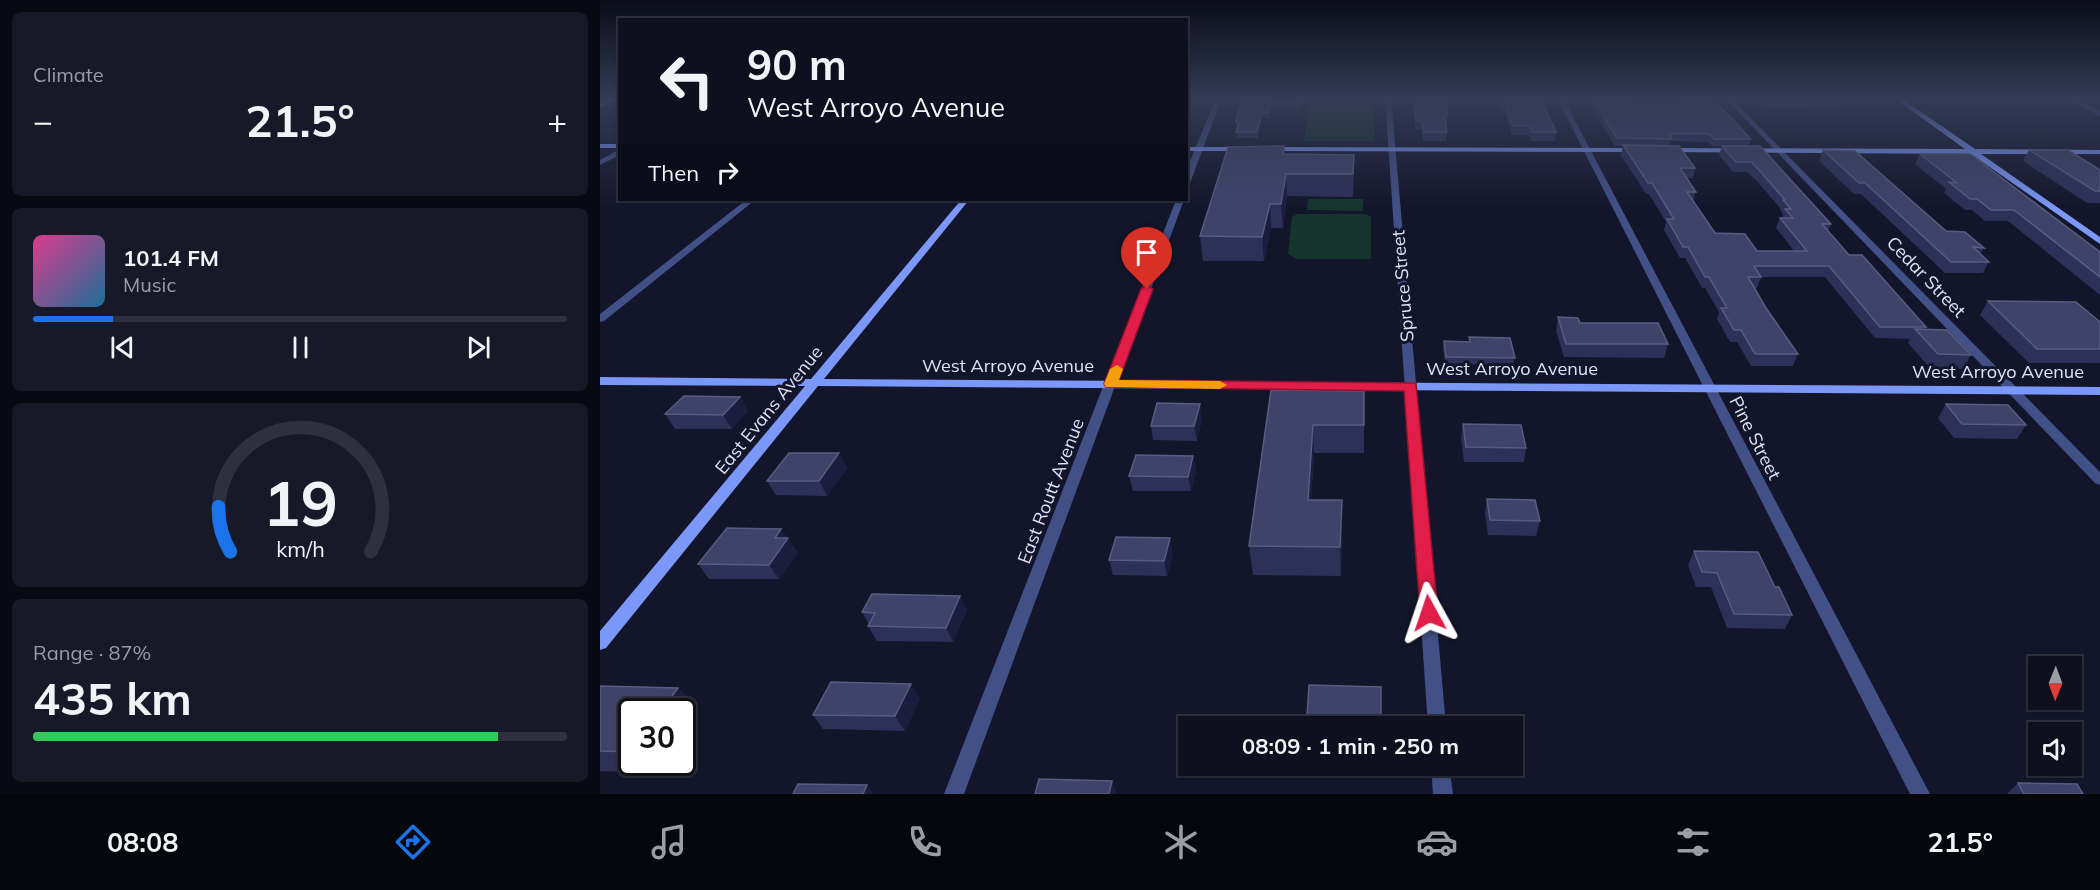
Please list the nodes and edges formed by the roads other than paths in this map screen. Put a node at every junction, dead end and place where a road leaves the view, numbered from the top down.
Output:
1 (1204, 135) edge
2 (1390, 135) edge
3 (1579, 135) edge
4 (1764, 135) edge
5 (1949, 135) edge
6 (600, 146) edge
7 (618, 146) edge
8 (1188, 149) edge
9 (1199, 149) junction
10 (1391, 149) junction
11 (1587, 150) junction
12 (1646, 150) edge
13 (1658, 150) edge
14 (1779, 150) junction
15 (1970, 150) junction
16 (618, 152) edge
17 (2100, 152) edge
18 (600, 163) edge
19 (1188, 178) edge
20 (750, 201) edge
21 (964, 201) edge
22 (1180, 201) edge
23 (2100, 241) edge
24 (600, 320) edge
25 (600, 381) edge
26 (814, 383) junction
27 (1111, 384) junction
28 (1411, 386) junction
29 (1709, 388) junction
30 (2013, 390) junction
31 (2100, 391) edge
32 (2100, 480) edge
33 (600, 643) edge
34 (1436, 716) edge
35 (1441, 776) edge
36 (954, 794) edge
37 (1443, 794) edge
38 (1920, 794) edge

1 - 9 street
2 - 10 street, Spruce Street
3 - 11 street, Pine Street
4 - 14 street, Cedar Street
5 - 15 street
6 - 7 street
8 - 9 street
9 - 10 street
9 - 19 street
10 - 11 street
10 - 28 street, Spruce Street
11 - 12 street
11 - 29 street, Pine Street
13 - 14 street
14 - 15 street
14 - 30 street, Cedar Street
15 - 17 street
15 - 23 street
16 - 18 street
20 - 24 street
21 - 26 street, East Evans Avenue
22 - 27 street, East Routt Avenue
25 - 26 street, West Arroyo Avenue
26 - 27 street, West Arroyo Avenue
26 - 33 street, East Evans Avenue
27 - 28 street, West Arroyo Avenue
27 - 36 street, East Routt Avenue
28 - 29 street, West Arroyo Avenue
28 - 34 street, Spruce Street
29 - 30 street, West Arroyo Avenue
29 - 38 street, Pine Street
30 - 31 street, West Arroyo Avenue
30 - 32 street, Cedar Street
35 - 37 street

